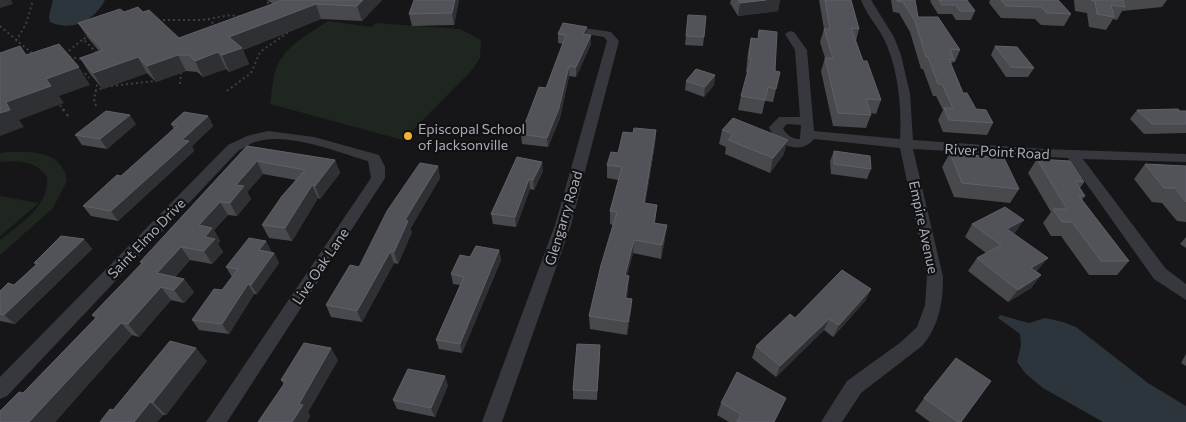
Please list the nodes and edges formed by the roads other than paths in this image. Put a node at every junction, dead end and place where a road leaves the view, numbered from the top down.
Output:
1 (866, 0) edge
2 (584, 31) edge
3 (790, 34) dead end
4 (315, 142) joint
5 (906, 146) junction
6 (1073, 155) junction
7 (1186, 158) edge
8 (1186, 293) edge
9 (0, 390) edge
10 (216, 422) edge
11 (492, 422) edge
12 (831, 422) edge

1 - 5 street, Empire Avenue
2 - 11 street, Glengarry Road
3 - 5 street, River Point Road
4 - 9 street, Saint Elmo Drive
4 - 10 street, Live Oak Lane
5 - 6 street, River Point Road
5 - 12 street, Empire Avenue
6 - 7 street, River Point Road
6 - 8 street

